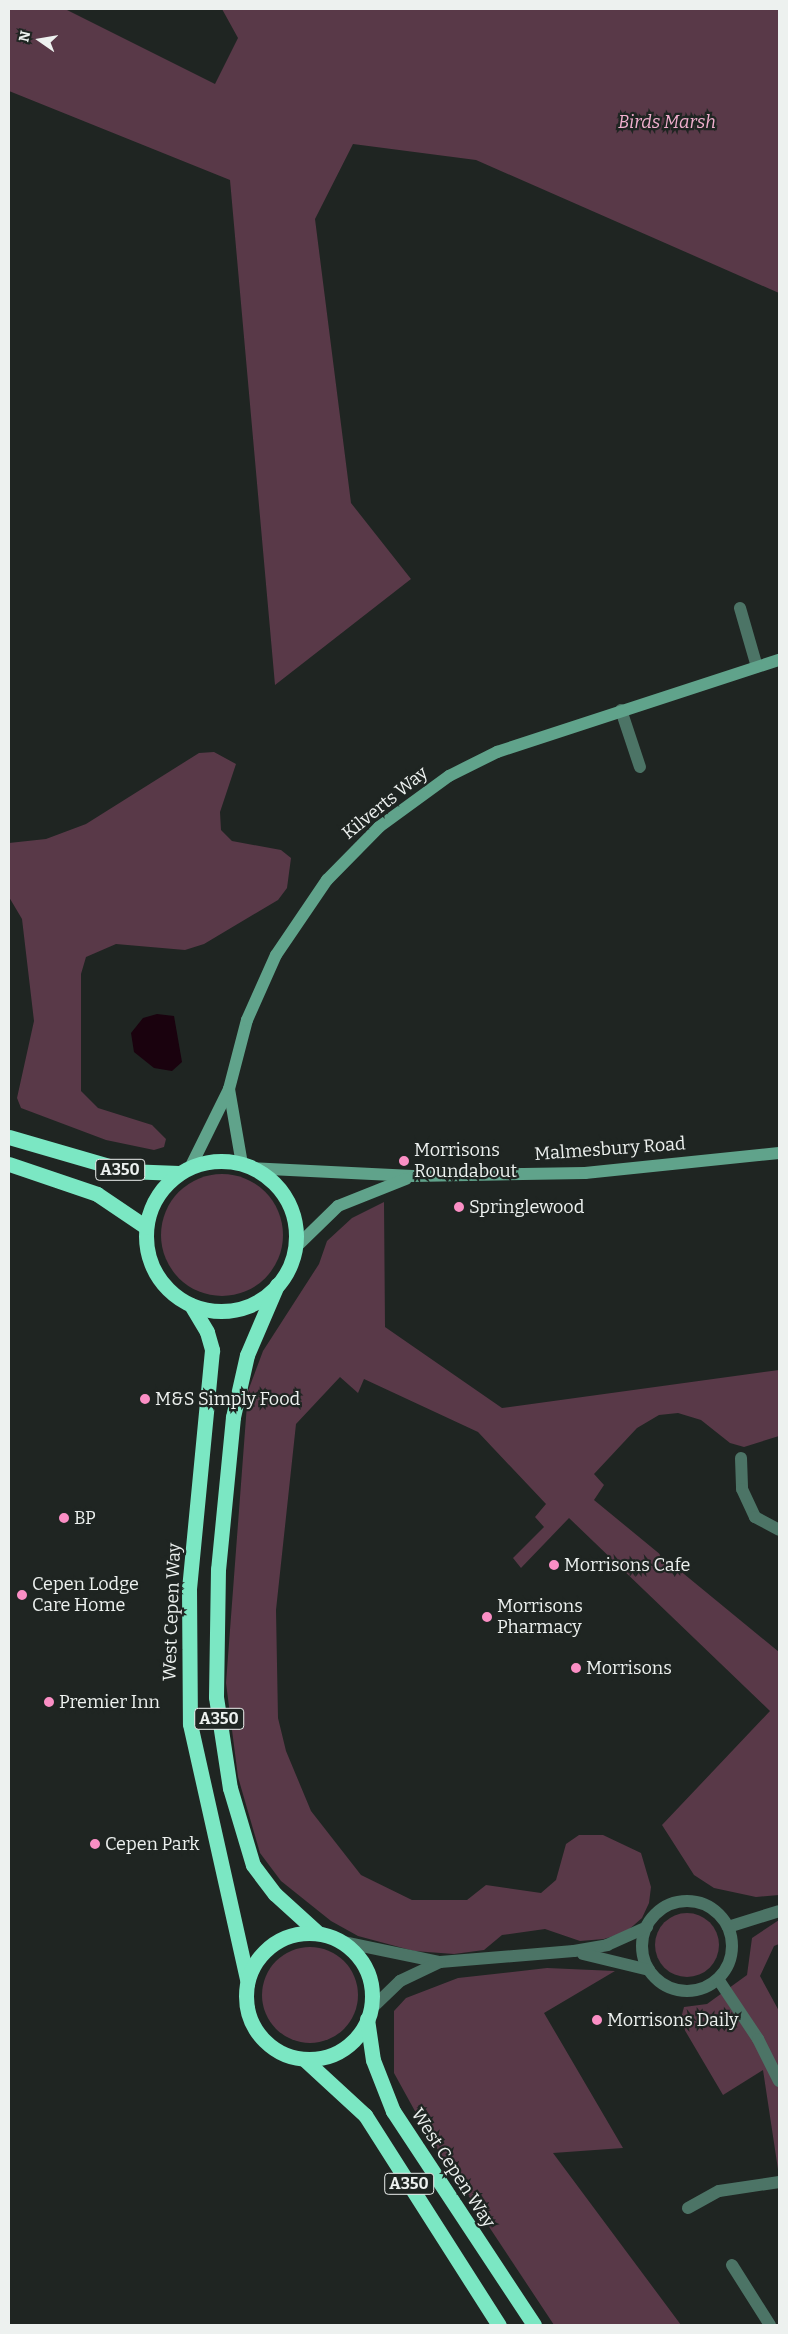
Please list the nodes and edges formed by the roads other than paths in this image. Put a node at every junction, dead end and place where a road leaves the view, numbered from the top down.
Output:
1 (740, 608) dead end
2 (779, 660) edge
3 (758, 667) junction
4 (621, 710) junction
5 (640, 767) dead end
6 (229, 1089) junction
7 (9, 1137) edge
8 (779, 1153) edge
9 (9, 1164) edge
10 (246, 1166) junction
11 (185, 1170) junction
12 (413, 1176) junction
13 (146, 1227) junction
14 (295, 1248) junction
15 (277, 1286) junction
16 (191, 1305) junction
17 (741, 1458) dead end
18 (779, 1530) edge
19 (779, 1911) edge
20 (647, 1926) junction
21 (728, 1927) junction
22 (318, 1933) junction
23 (343, 1942) junction
24 (543, 1955) junction
25 (440, 1962) junction
26 (649, 1970) junction
27 (718, 1979) junction
28 (247, 1980) junction
29 (369, 2015) junction
30 (304, 2059) junction
31 (779, 2081) edge
32 (779, 2182) edge
33 (688, 2208) dead end
34 (732, 2265) dead end
35 (499, 2325) edge
36 (534, 2325) edge
37 (770, 2325) edge

1 - 3 street
2 - 3 main road, Kilverts Way
3 - 4 main road, Kilverts Way
4 - 5 street
4 - 6 main road, Kilverts Way
6 - 10 main road, Kilverts Way
6 - 11 main road, Kilverts Way
7 - 11 highway, A350
8 - 12 main road, Malmesbury Road
9 - 13 highway, A350
10 - 11 highway, A350
10 - 12 main road, Malmesbury Road
10 - 14 highway, A350
11 - 13 highway, A350
12 - 14 main road, Malmesbury Road
13 - 16 highway, A350
14 - 15 highway, A350
15 - 16 highway, A350
15 - 22 highway, A350
16 - 28 highway, West Cepen Way / A350
17 - 18 street
19 - 21 street
20 - 21 street
20 - 24 street
20 - 26 street
21 - 27 street
22 - 23 highway
22 - 28 highway
23 - 25 street
23 - 29 highway
24 - 25 street
24 - 26 street
25 - 29 street
26 - 27 street
27 - 31 street
28 - 30 highway
29 - 30 highway
29 - 36 highway, West Cepen Way / A350
30 - 35 highway, A350
32 - 33 street
34 - 37 street

